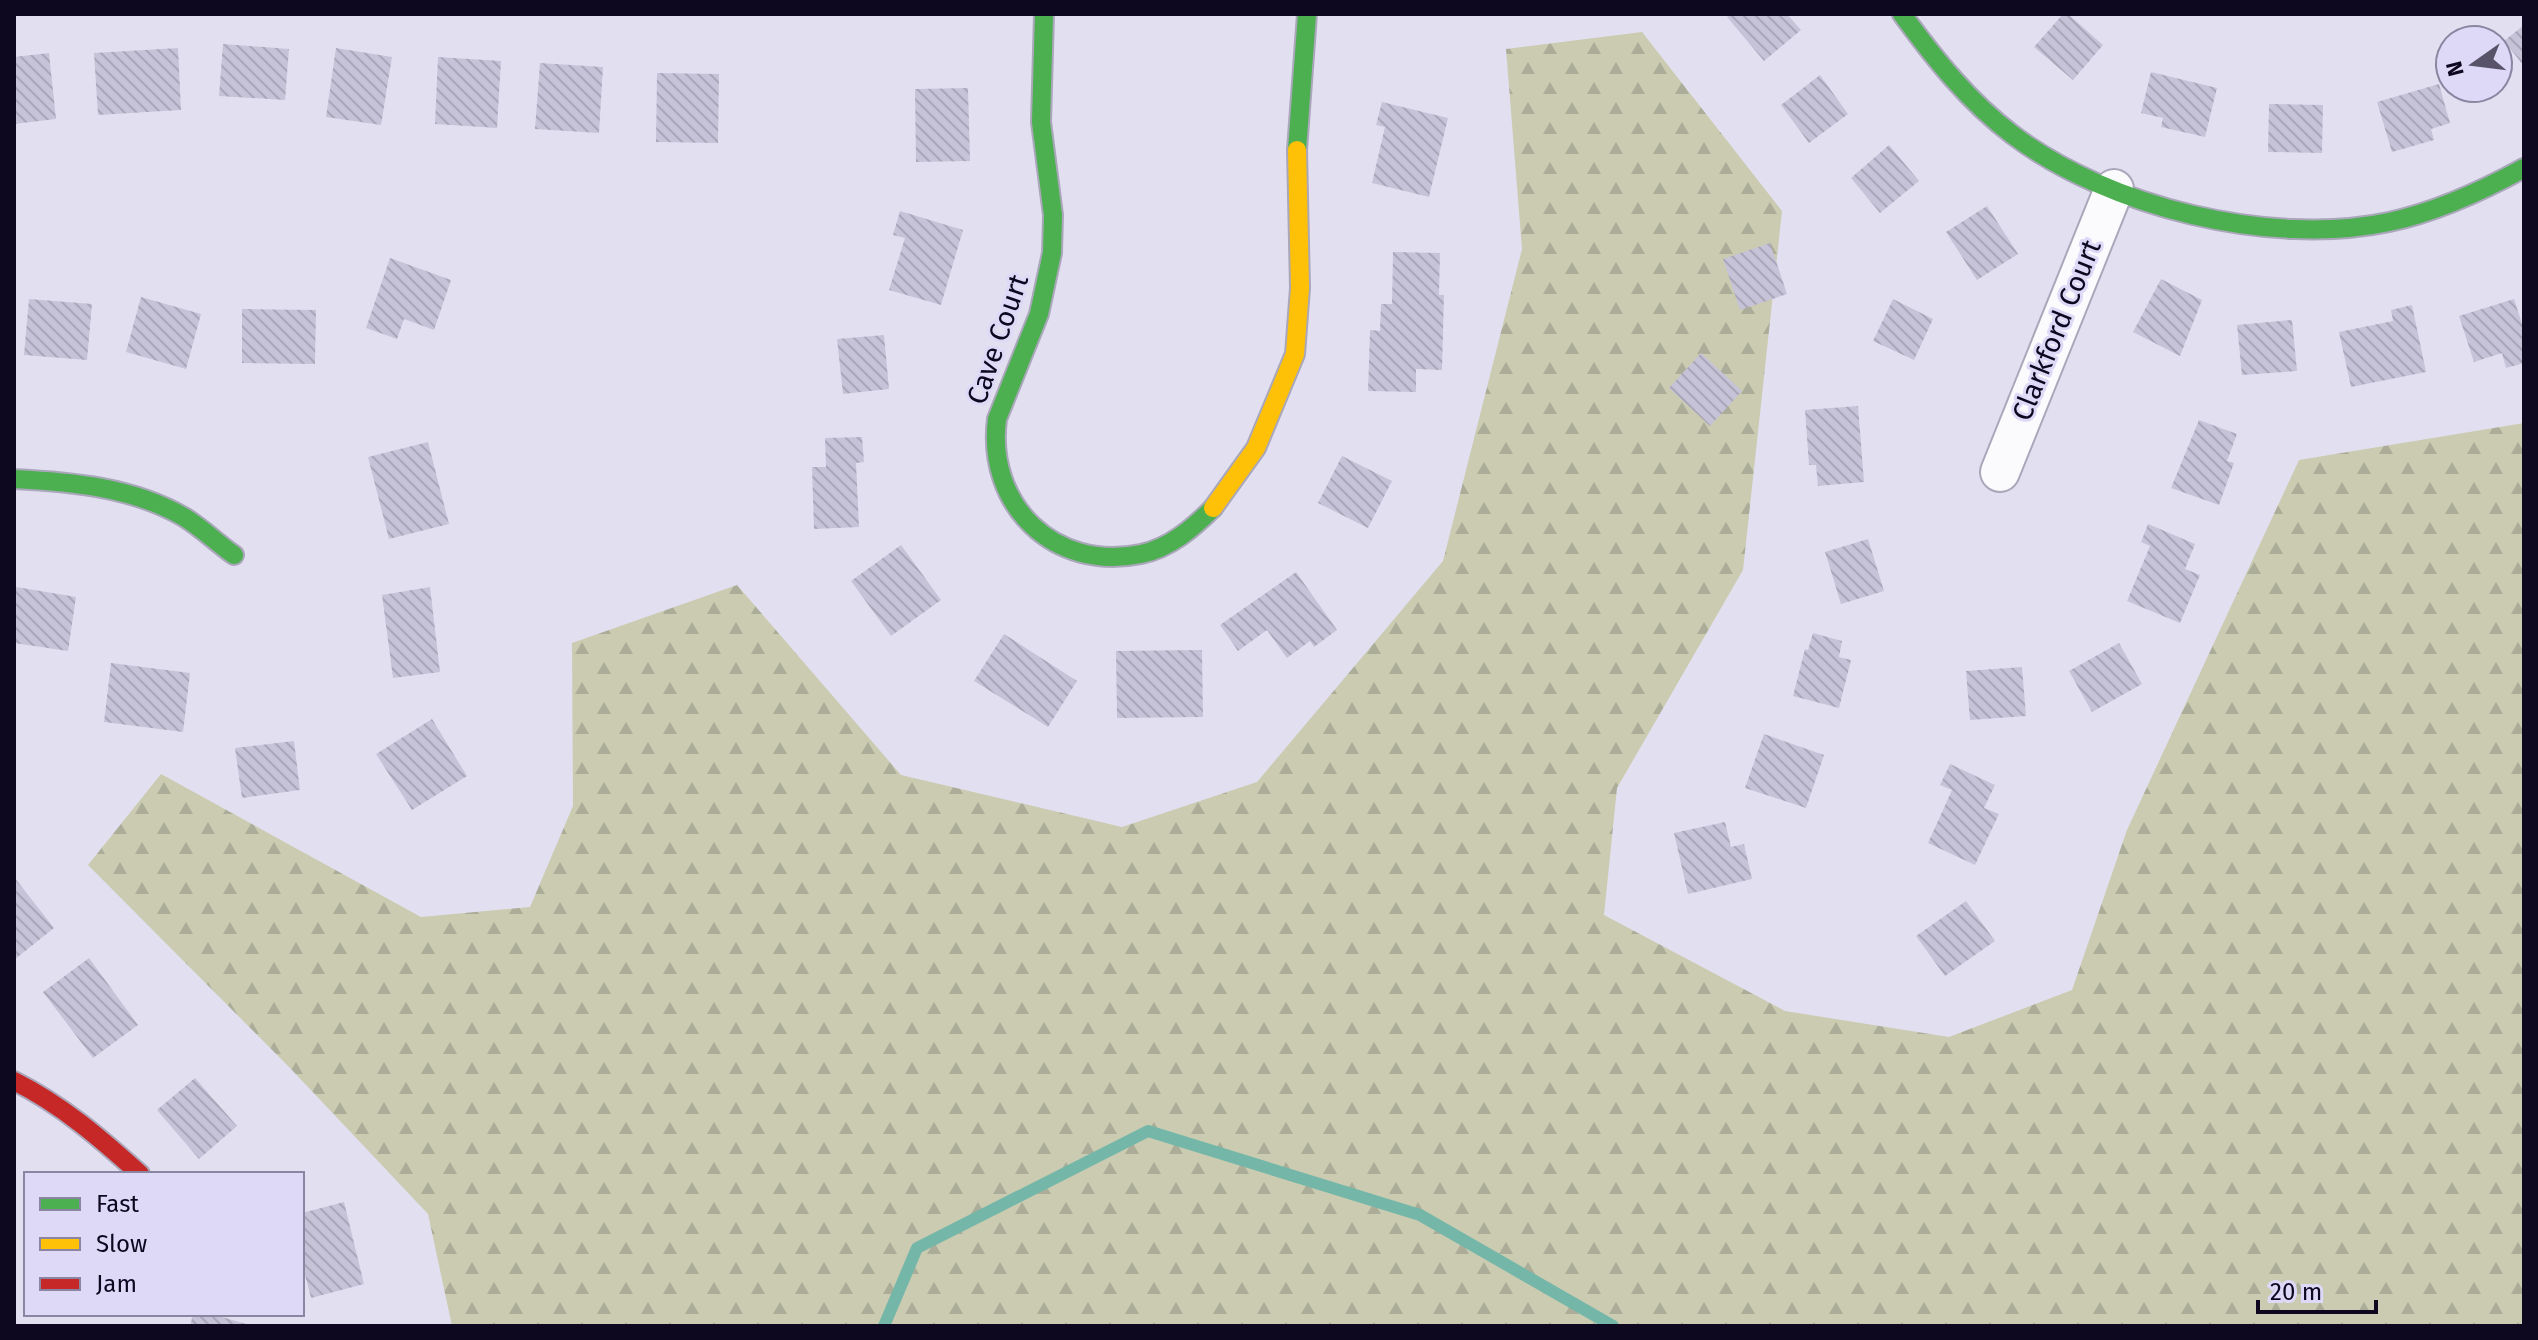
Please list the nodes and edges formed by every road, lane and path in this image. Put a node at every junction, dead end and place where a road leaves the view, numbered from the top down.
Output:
1 (1044, 14) edge
2 (1307, 14) edge
3 (1902, 14) edge
4 (2524, 168) edge
5 (2114, 189) junction
6 (2000, 472) dead end
7 (14, 479) edge
8 (234, 555) dead end
9 (14, 1081) edge
10 (138, 1172) edge

1 - 2 street, Cave Court
3 - 5 street
4 - 5 street
5 - 6 street, Clarkford Court
7 - 8 street
9 - 10 street

